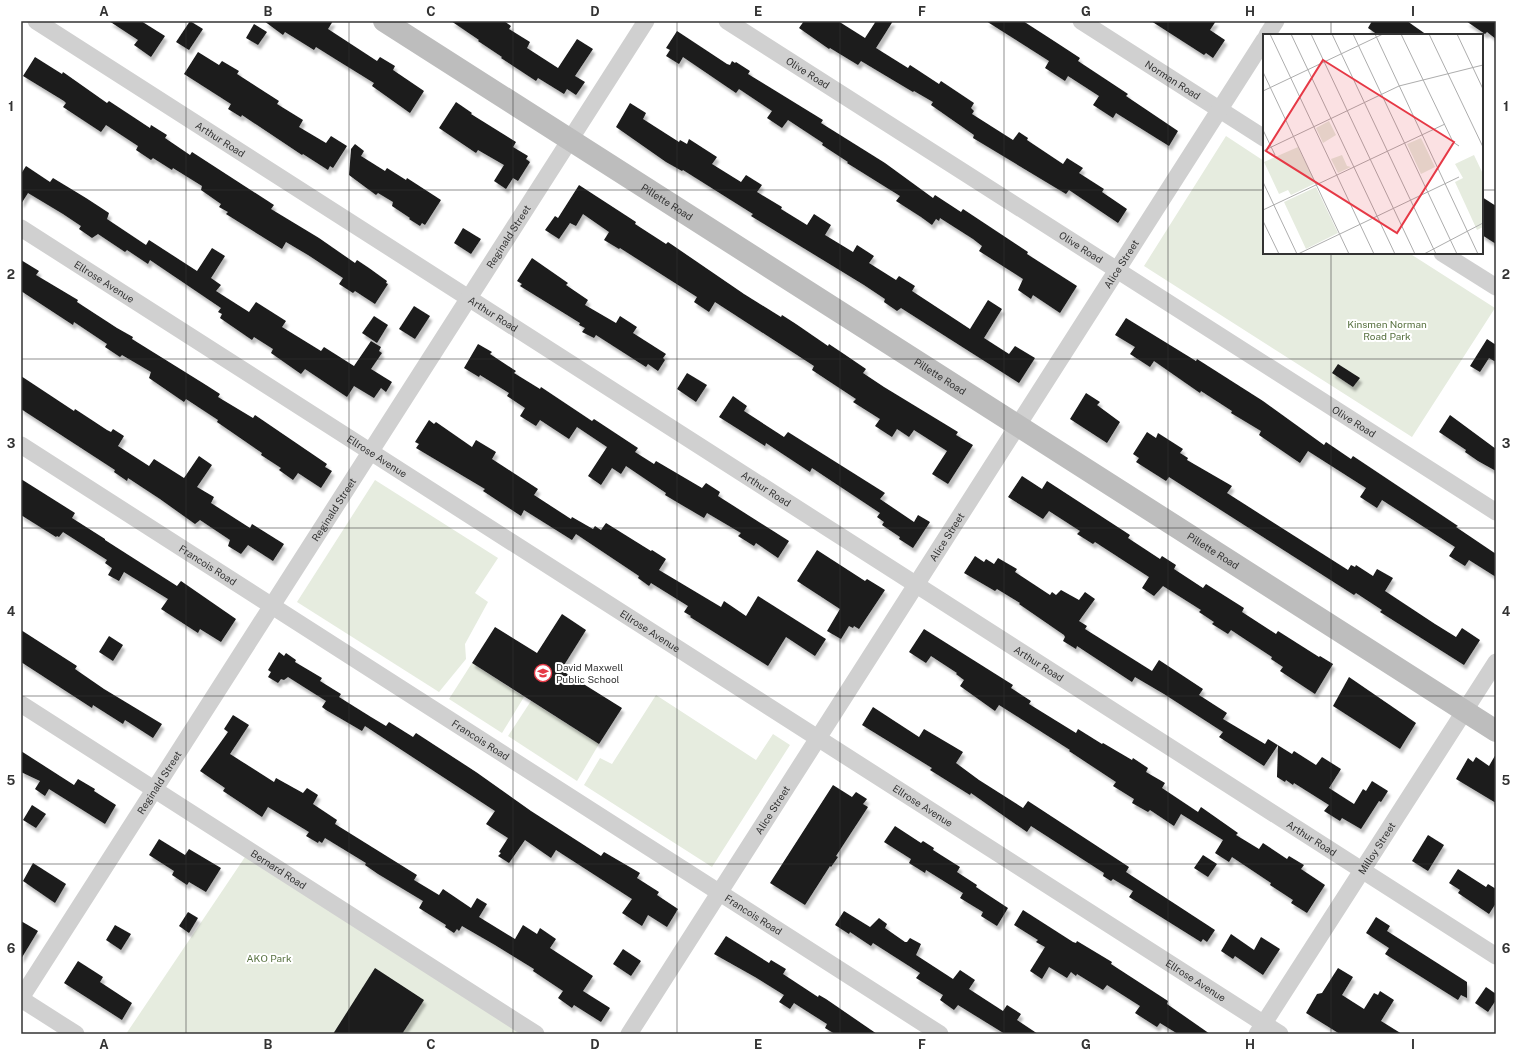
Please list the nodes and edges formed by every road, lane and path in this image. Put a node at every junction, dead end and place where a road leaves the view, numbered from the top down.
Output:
1 (36, 21) edge
2 (384, 21) edge
3 (646, 21) edge
4 (727, 21) edge
5 (1081, 21) edge
6 (1276, 21) edge
7 (1268, 34) edge
8 (1263, 42) edge
9 (1219, 110) junction
10 (1263, 137) edge
11 (570, 140) junction
12 (21, 228) edge
13 (1444, 254) edge
14 (1117, 270) junction
15 (1496, 287) edge
16 (469, 298) junction
17 (1018, 426) junction
18 (21, 445) edge
19 (371, 452) junction
20 (1496, 512) edge
21 (916, 585) junction
22 (272, 606) junction
23 (1496, 662) edge
24 (21, 704) edge
25 (1464, 711) junction
26 (1496, 731) edge
27 (818, 738) junction
28 (154, 790) junction
29 (1362, 870) junction
30 (719, 893) junction
31 (1496, 956) edge
32 (21, 999) edge
33 (1260, 1029) edge
34 (76, 1034) edge
35 (536, 1034) edge
36 (629, 1034) edge
37 (940, 1034) edge
38 (1280, 1034) edge

1 - 16 street, Arthur Road
2 - 11 street, Pillette Road
3 - 11 street, Reginald Street
4 - 14 street, Olive Road
5 - 9 street, Norman Road
6 - 7 street
8 - 9 street, Alice Street
9 - 10 street, Norman Road
9 - 14 street, Alice Street
11 - 16 street, Reginald Street
11 - 17 street, Pillette Road
12 - 19 street, Ellrose Avenue
13 - 15 street
14 - 17 street, Alice Street
14 - 20 street, Olive Road
16 - 19 street, Reginald Street
16 - 21 street, Arthur Road
17 - 21 street, Alice Street
17 - 25 street, Pillette Road
18 - 22 street, Francois Road
19 - 22 street, Reginald Street
19 - 27 street, Ellrose Avenue
21 - 27 street, Alice Street
21 - 29 street, Arthur Road
22 - 28 street, Reginald Street
22 - 30 street, Francois Road
23 - 25 street, Milloy Street
24 - 28 street, Bernard Road
25 - 26 street, Pillette Road
25 - 29 street, Milloy Street
27 - 30 street, Alice Street
27 - 33 street, Ellrose Avenue
28 - 32 street, Reginald Street
28 - 35 street, Bernard Road
29 - 31 street, Arthur Road
29 - 33 street, Milloy Street
30 - 36 street, Alice Street
30 - 37 street, Francois Road
32 - 34 street
33 - 38 street, Ellrose Avenue

